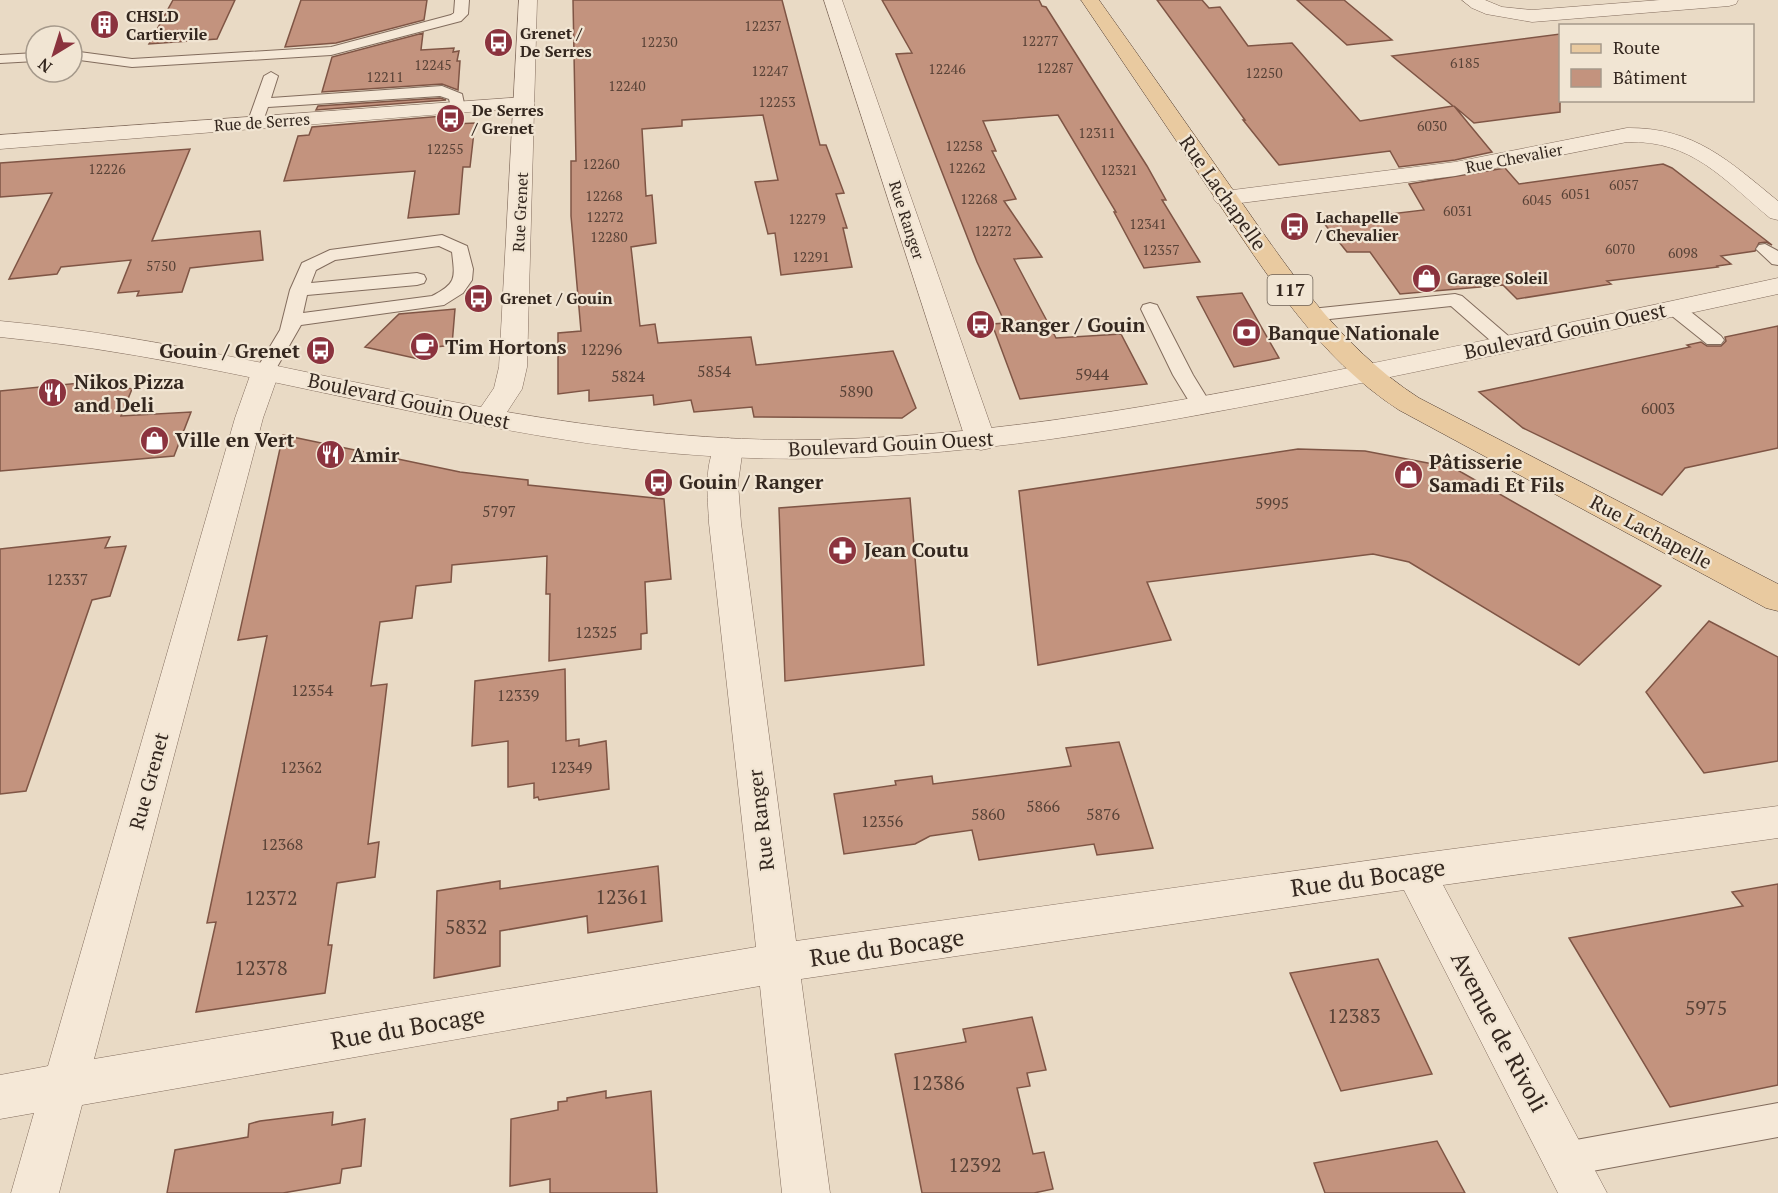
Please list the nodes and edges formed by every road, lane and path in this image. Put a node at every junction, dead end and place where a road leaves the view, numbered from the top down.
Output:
1 (462, 0) edge
2 (528, 0) edge
3 (833, 0) edge
4 (1090, 0) edge
5 (1471, 0) edge
6 (1729, 0) edge
7 (84, 57) edge
8 (24, 58) edge
9 (0, 59) edge
10 (271, 76) dead end
11 (524, 103) junction
12 (259, 113) junction
13 (0, 142) edge
14 (1225, 198) junction
15 (1778, 213) edge
16 (417, 279) dead end
17 (1778, 286) edge
18 (298, 290) junction
19 (1674, 308) junction
20 (1150, 309) dead end
21 (1311, 315) junction
22 (294, 320) junction
23 (0, 329) edge
24 (1714, 340) dead end
25 (1506, 344) junction
26 (266, 370) junction
27 (1365, 374) junction
28 (1202, 406) junction
29 (488, 418) junction
30 (981, 441) junction
31 (728, 448) junction
32 (1778, 599) edge
33 (1778, 822) edge
34 (1415, 871) junction
35 (778, 963) junction
36 (64, 1087) junction
37 (0, 1097) edge
38 (1778, 1120) edge
39 (1574, 1176) edge
40 (35, 1193) edge
41 (806, 1193) edge

1 - 7 lane
2 - 11 street, Rue Grenet
3 - 30 street, Rue Ranger
4 - 14 main road, Rue Lachapelle / 117
5 - 6 street
8 - 9 lane
10 - 12 lane
11 - 12 street, Rue de Serres
11 - 29 street, Rue Grenet
12 - 13 street, Rue de Serres
14 - 15 street, Rue Chevalier
14 - 21 main road, Rue Lachapelle / 117
16 - 18 lane
17 - 19 street, Boulevard Gouin Ouest
18 - 22 lane
18 - 22 lane
19 - 24 lane
19 - 25 street, Boulevard Gouin Ouest
20 - 28 lane
21 - 25 lane
21 - 27 main road, Rue Lachapelle / 117
22 - 26 lane
23 - 26 street, Boulevard Gouin Ouest
25 - 27 street, Boulevard Gouin Ouest
26 - 29 street, Boulevard Gouin Ouest
26 - 36 street, Rue Grenet
27 - 28 street, Boulevard Gouin Ouest
27 - 32 main road, Rue Lachapelle / 117
28 - 30 street, Boulevard Gouin Ouest
29 - 31 street, Boulevard Gouin Ouest
30 - 31 street, Boulevard Gouin Ouest
31 - 35 street, Rue Ranger
33 - 34 street, Rue du Bocage
34 - 35 street, Rue du Bocage
34 - 39 street, Avenue de Rivoli
35 - 36 street, Rue du Bocage
35 - 41 street, Rue Ranger
36 - 37 street, Rue du Bocage
36 - 40 street, Rue Grenet
38 - 39 lane

